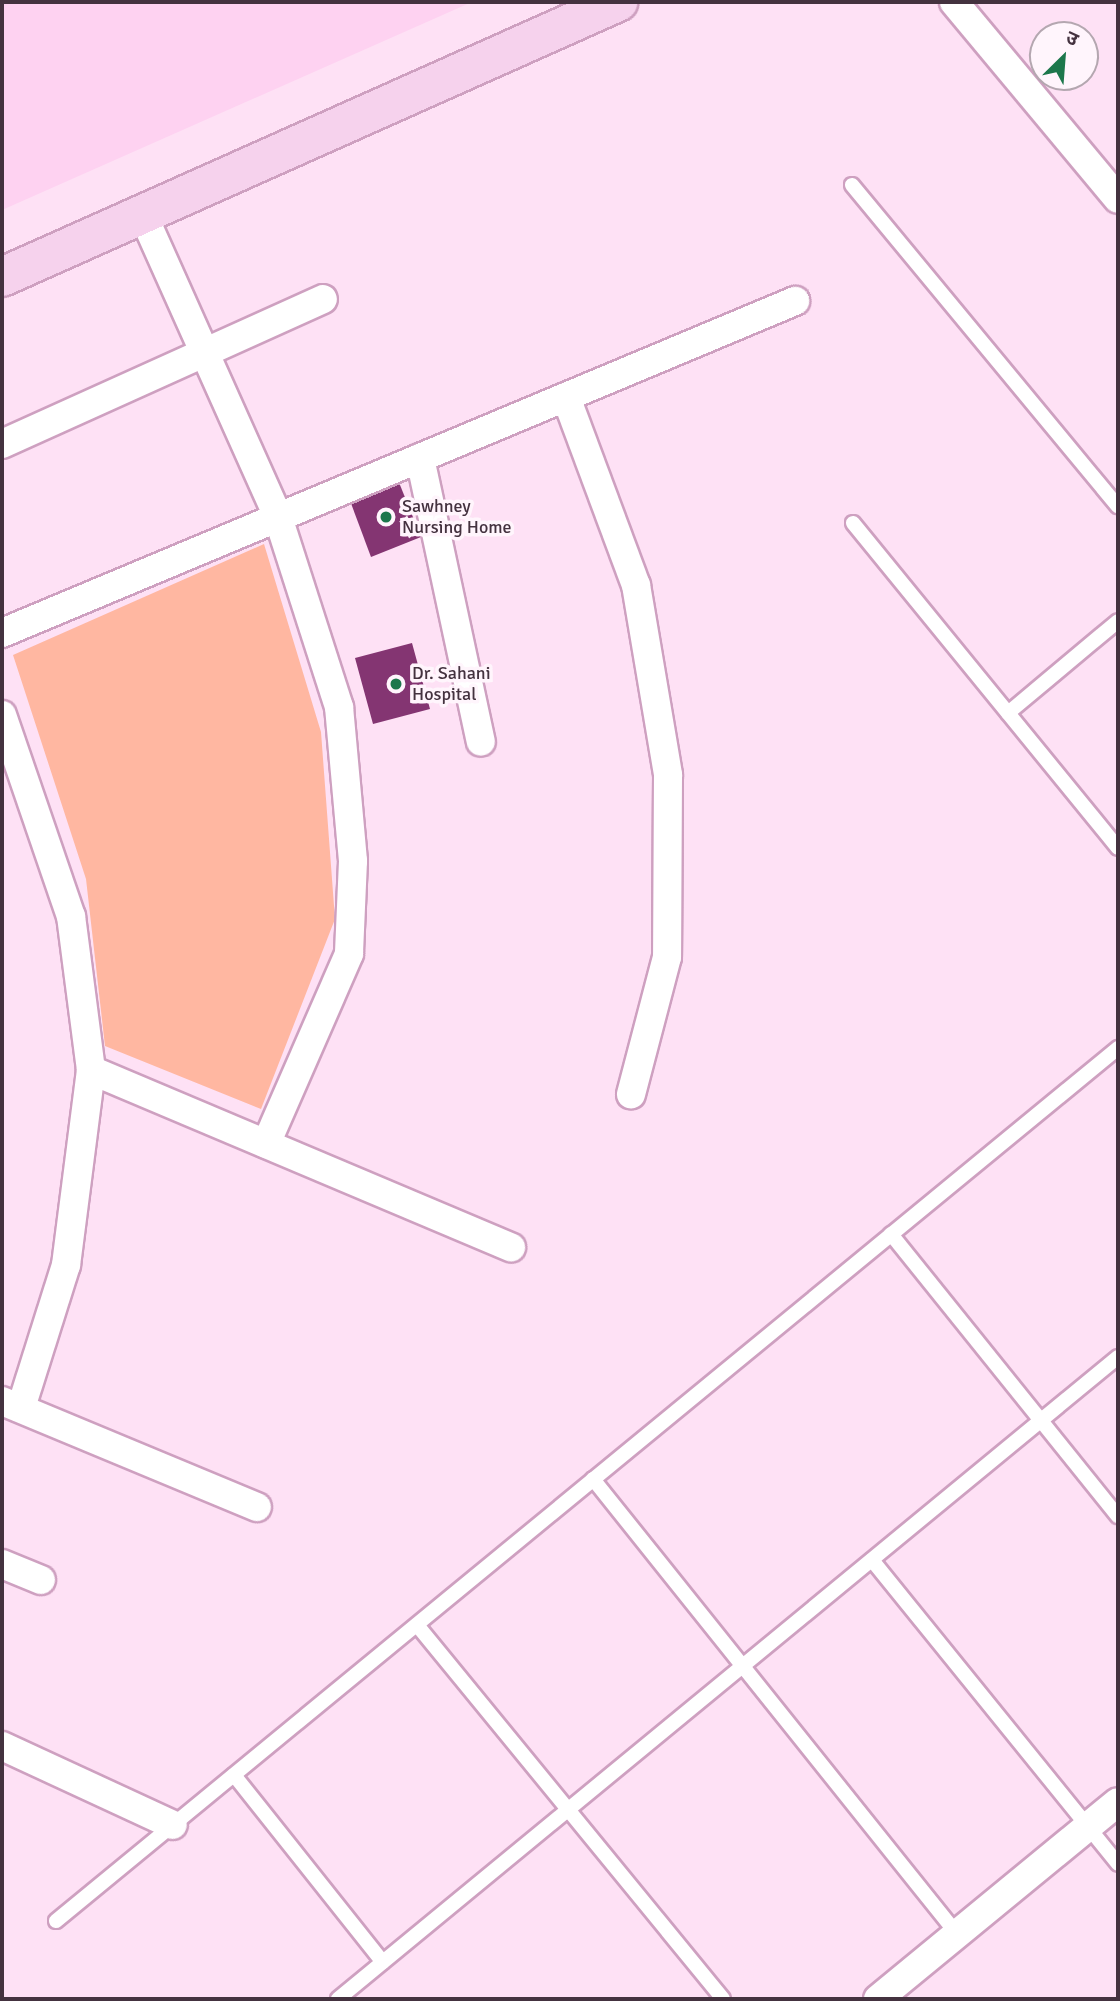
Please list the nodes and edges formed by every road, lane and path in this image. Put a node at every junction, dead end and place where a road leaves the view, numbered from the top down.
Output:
1 (618, 2) edge
2 (954, 2) edge
3 (852, 185) dead end
4 (1118, 199) edge
5 (143, 215) junction
6 (2, 276) edge
7 (323, 299) dead end
8 (795, 301) dead end
9 (204, 352) junction
10 (566, 397) junction
11 (2, 444) edge
12 (420, 458) junction
13 (1118, 506) edge
14 (278, 517) junction
15 (853, 523) dead end
16 (1118, 621) edge
17 (2, 633) edge
18 (1008, 713) junction
19 (2, 715) edge
20 (481, 742) dead end
21 (1118, 848) edge
22 (1118, 1048) edge
23 (91, 1070) junction
24 (631, 1094) dead end
25 (266, 1144) junction
26 (891, 1234) junction
27 (511, 1247) dead end
28 (1118, 1357) edge
29 (11, 1405) edge
30 (1042, 1420) junction
31 (593, 1479) junction
32 (257, 1507) dead end
33 (1118, 1516) edge
34 (872, 1560) junction
35 (2, 1564) edge
36 (41, 1580) dead end
37 (417, 1625) junction
38 (743, 1666) junction
39 (2, 1746) edge
40 (234, 1775) junction
41 (1118, 1802) edge
42 (568, 1810) junction
43 (173, 1825) junction
44 (1088, 1826) junction
45 (1118, 1864) edge
46 (56, 1921) dead end
47 (957, 1934) junction
48 (383, 1962) junction
49 (338, 1999) edge
50 (723, 1999) edge
51 (878, 1999) edge

1 - 5 main road
2 - 4 street
3 - 13 lane
5 - 6 main road
5 - 9 street
7 - 9 street
8 - 10 street
9 - 11 street
9 - 14 street
10 - 12 street
10 - 24 street
12 - 14 street
12 - 20 street
14 - 17 street
14 - 25 street
15 - 18 lane
16 - 18 lane
18 - 21 lane
19 - 23 street
22 - 26 lane
23 - 25 street
23 - 29 street
25 - 27 street
26 - 30 lane
26 - 31 lane
28 - 30 lane
29 - 32 street
30 - 33 lane
30 - 34 lane
31 - 37 lane
31 - 38 lane
34 - 38 lane
34 - 44 lane
35 - 36 street
37 - 40 lane
37 - 42 lane
38 - 42 lane
38 - 47 lane
39 - 43 street
40 - 43 lane
40 - 48 lane
41 - 44 street
42 - 48 lane
42 - 50 lane
43 - 46 lane
44 - 45 lane
44 - 47 street
47 - 51 street
48 - 49 lane

